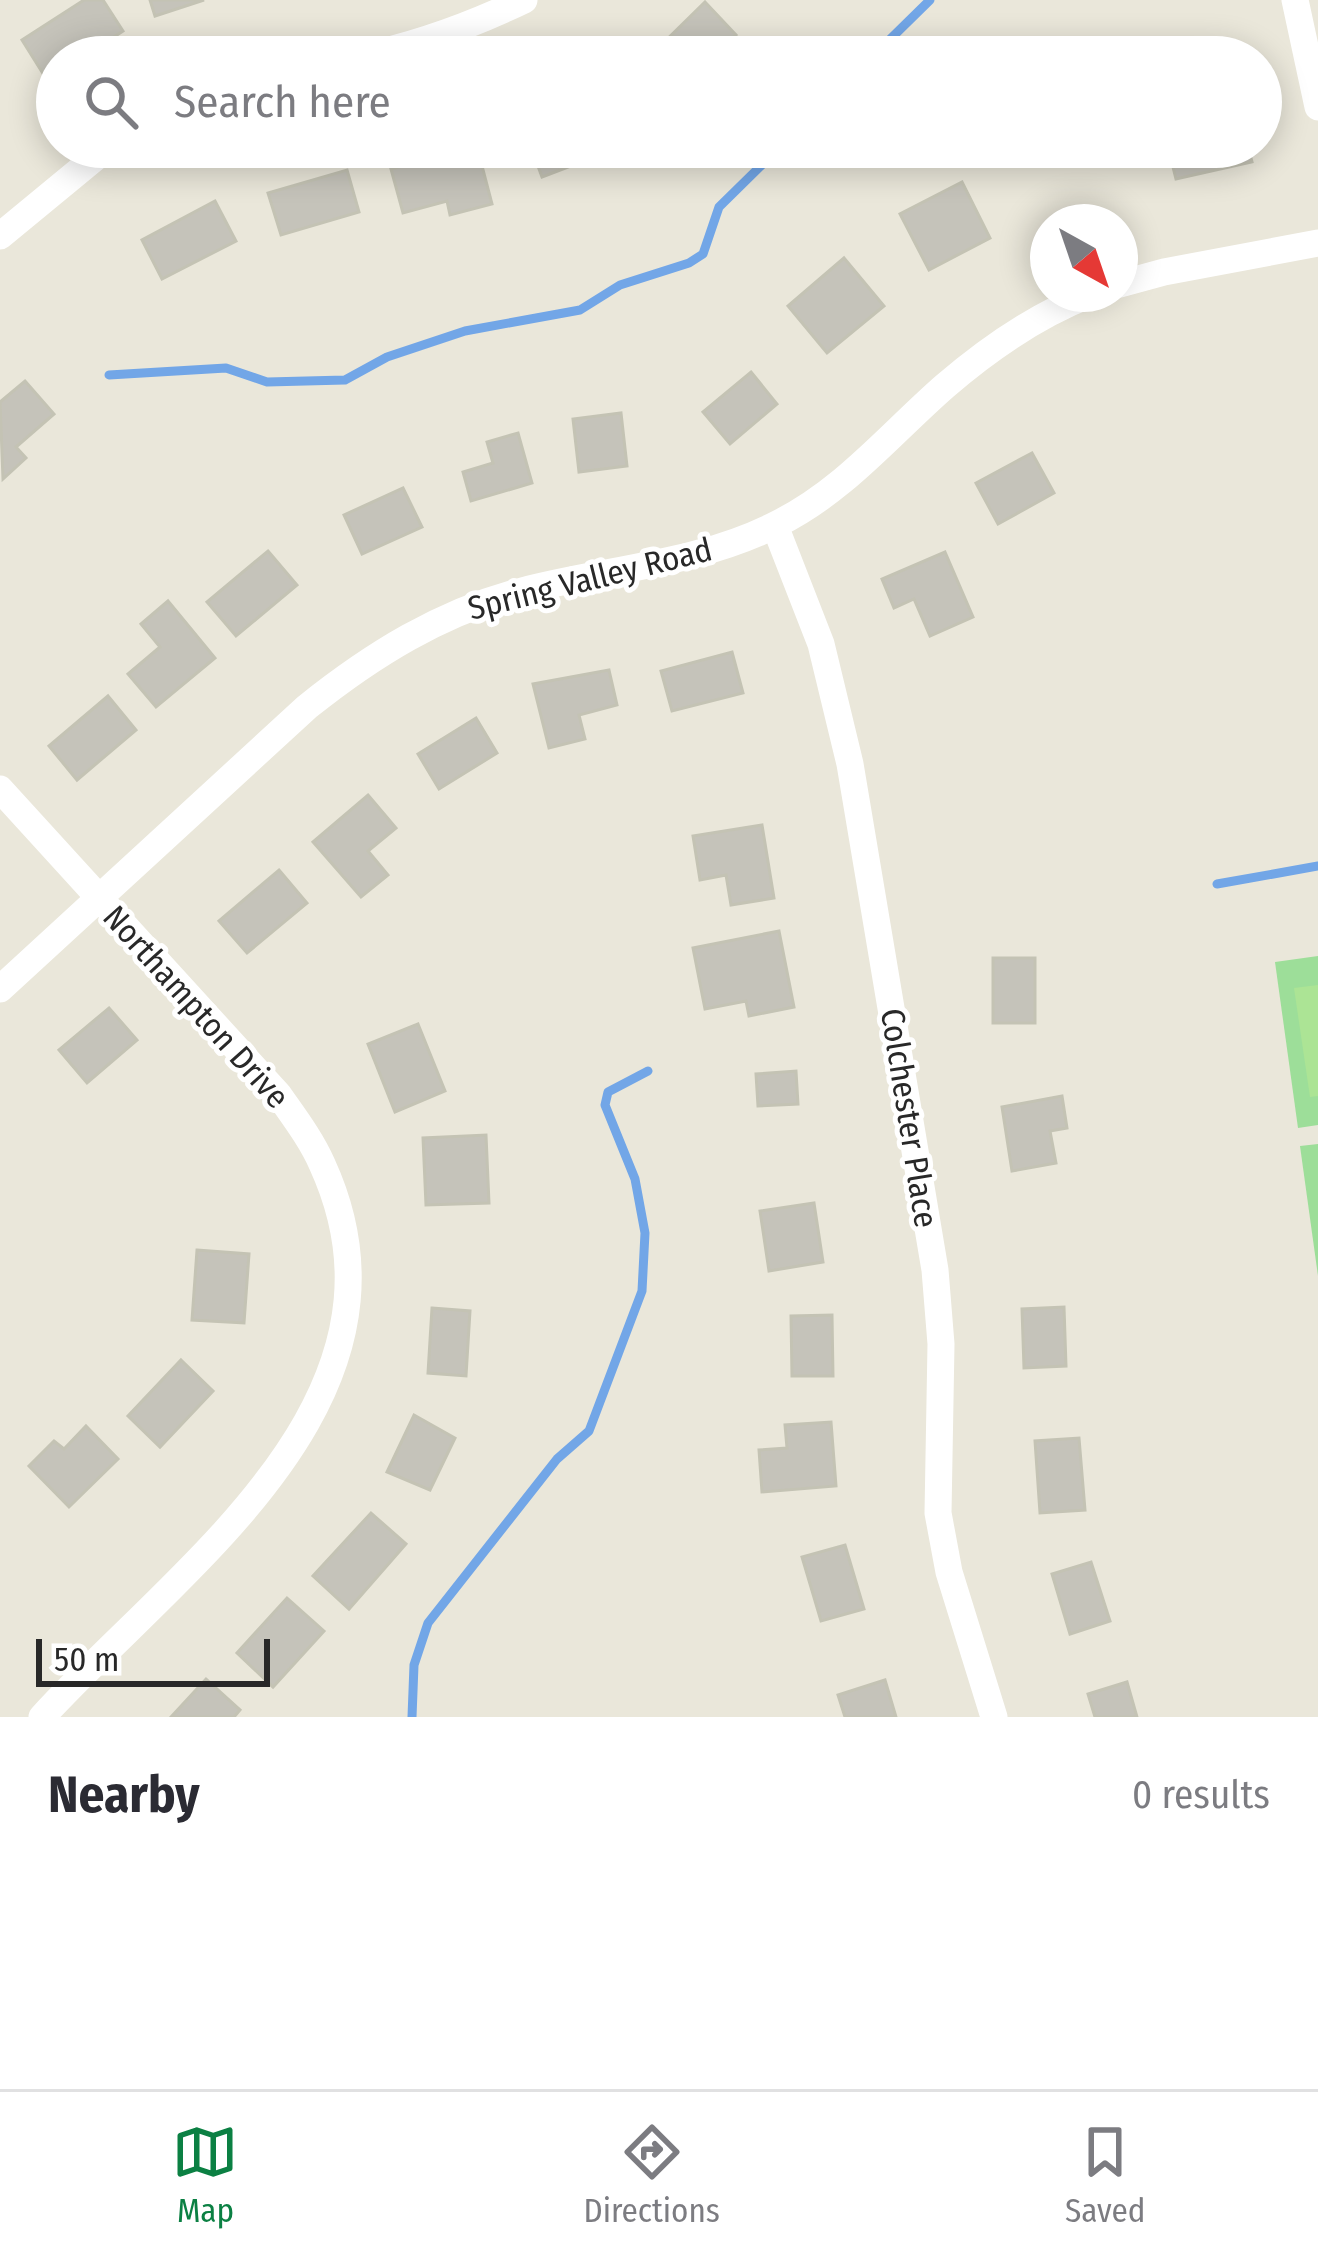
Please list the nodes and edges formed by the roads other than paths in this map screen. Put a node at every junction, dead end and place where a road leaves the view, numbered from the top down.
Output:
1 (524, 0) edge
2 (1295, 0) edge
3 (440, 36) edge
4 (1318, 107) edge
5 (82, 168) edge
6 (0, 236) edge
7 (1318, 243) edge
8 (1138, 279) edge
9 (1058, 312) edge
10 (775, 526) junction
11 (0, 789) edge
12 (99, 897) junction
13 (0, 989) edge
14 (42, 1717) edge
15 (994, 1717) edge

1 - 3 street
2 - 4 street
5 - 6 street
7 - 8 street
9 - 10 street, Spring Valley Road
10 - 12 street, Spring Valley Road
10 - 15 street, Colchester Place
11 - 12 street, Northampton Drive
12 - 13 street, Spring Valley Road
12 - 14 street, Northampton Drive

